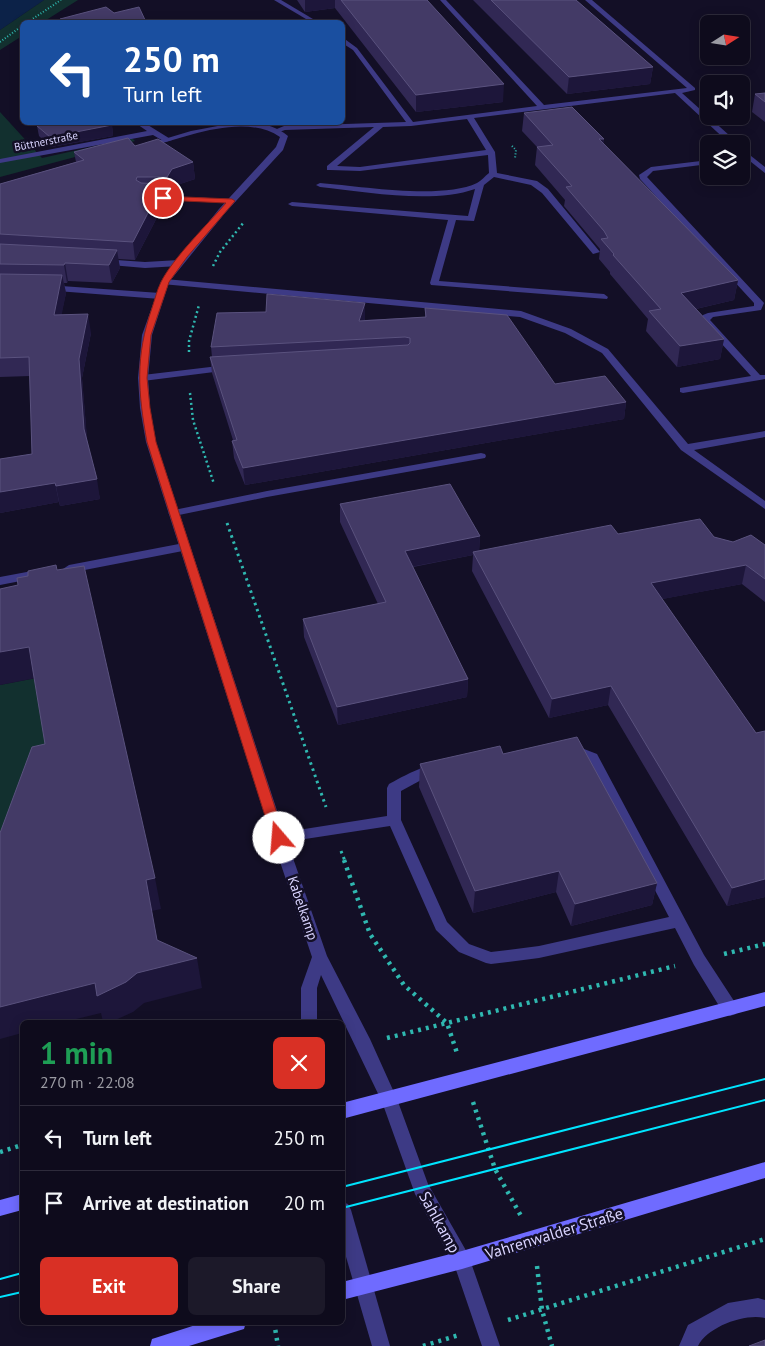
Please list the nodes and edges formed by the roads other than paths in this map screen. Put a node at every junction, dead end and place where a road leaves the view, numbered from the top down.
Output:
1 (277, 0) edge
2 (442, 0) edge
3 (588, 0) edge
4 (312, 20) edge
5 (345, 41) edge
6 (676, 91) junction
7 (543, 108) junction
8 (468, 117) junction
9 (411, 124) junction
10 (142, 125) edge
11 (381, 125) junction
12 (276, 131) junction
13 (155, 132) junction
14 (724, 135) edge
15 (168, 140) junction
16 (140, 147) edge
17 (491, 152) junction
18 (750, 160) edge
19 (0, 161) edge
20 (700, 163) edge
21 (765, 171) edge
22 (493, 174) junction
23 (481, 183) junction
24 (320, 185) dead end
25 (144, 197) edge
26 (232, 201) junction
27 (292, 204) dead end
28 (453, 218) junction
29 (596, 252) edge
30 (96, 262) edge
31 (179, 263) junction
32 (165, 282) junction
33 (35, 288) edge
34 (160, 296) junction
35 (604, 297) dead end
36 (240, 367) edge
37 (761, 377) edge
38 (143, 378) junction
39 (683, 390) dead end
40 (765, 434) edge
41 (685, 448) junction
42 (481, 456) dead end
43 (765, 506) edge
44 (174, 513) junction
45 (184, 547) junction
46 (0, 581) edge
47 (558, 749) edge
48 (448, 768) edge
49 (394, 820) junction
50 (279, 838) junction
51 (679, 922) junction
52 (320, 957) junction
53 (765, 999) edge
54 (730, 1009) junction
55 (309, 1020) edge
56 (389, 1099) junction
57 (345, 1110) edge
58 (765, 1170) edge
59 (20, 1203) edge
60 (0, 1208) edge
61 (345, 1220) edge
62 (462, 1260) junction
63 (364, 1285) junction
64 (345, 1290) edge
65 (765, 1309) edge
66 (227, 1325) edge
67 (159, 1346) edge
68 (381, 1346) edge
69 (491, 1346) edge
70 (688, 1346) edge

1 - 4 street
2 - 7 street
3 - 6 street
5 - 9 street
6 - 7 street
6 - 14 street
7 - 8 street
8 - 9 street
8 - 17 street
9 - 11 street
10 - 13 street
11 - 12 street
11 - 17 street
12 - 15 street
12 - 26 street, Kabelkamp
13 - 15 street
13 - 19 street, Büttnerstraße
15 - 16 street
17 - 22 street
18 - 21 street
20 - 37 street
22 - 23 street
22 - 29 street
23 - 24 street
23 - 28 street
25 - 26 street
26 - 31 street, Kabelkamp
27 - 28 street
28 - 35 street
30 - 31 street
31 - 32 street, Kabelkamp
32 - 34 street, Kabelkamp
32 - 41 street
33 - 34 street
34 - 38 street, Kabelkamp
36 - 38 street
37 - 39 street
38 - 44 street, Kabelkamp
40 - 41 street
41 - 43 street
42 - 44 street
44 - 45 street, Kabelkamp
45 - 46 street
45 - 50 street, Kabelkamp
47 - 51 street
48 - 49 street
49 - 50 street
49 - 51 street
50 - 52 street, Kabelkamp
51 - 54 street
52 - 55 street, Kabelkamp
52 - 56 street, Kabelkamp
53 - 54 main road
54 - 56 main road
56 - 57 main road
56 - 62 street, Sahlkamp
58 - 62 main road, Vahrenwalder Straße
59 - 60 main road
61 - 63 street
62 - 63 main road, Vahrenwalder Straße
62 - 69 street, Sahlkamp
63 - 64 main road, Vahrenwalder Straße
63 - 68 street
65 - 70 street
66 - 67 main road

